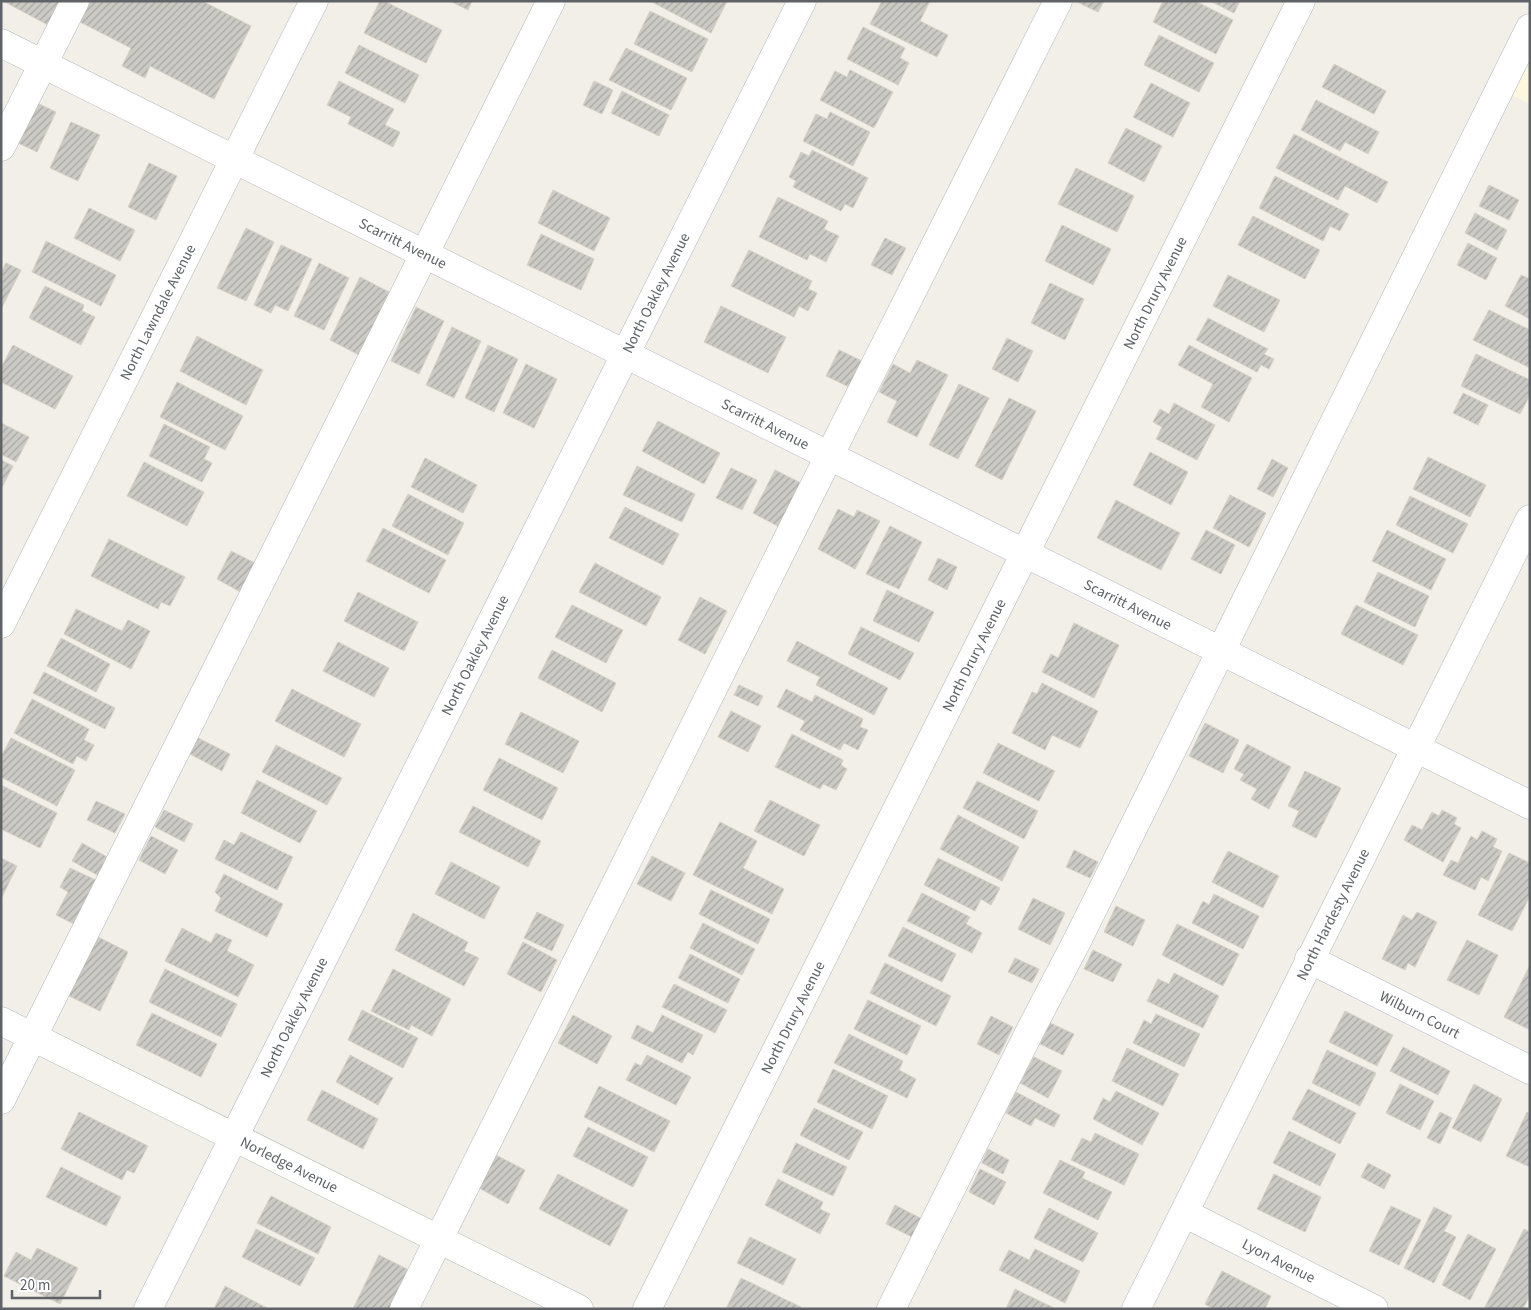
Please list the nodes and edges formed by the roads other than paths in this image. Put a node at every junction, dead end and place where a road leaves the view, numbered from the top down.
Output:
1 (75, 1) edge
2 (314, 1) edge
3 (551, 1) edge
4 (802, 1) edge
5 (1058, 1) edge
6 (1301, 1) edge
7 (1530, 28) edge
8 (1, 43) edge
9 (43, 64) junction
10 (1, 147) edge
11 (234, 159) junction
12 (424, 254) junction
13 (626, 354) junction
14 (830, 456) junction
15 (1530, 520) edge
16 (1025, 554) junction
17 (1, 624) edge
18 (1220, 651) junction
19 (1415, 748) junction
20 (1530, 805) edge
21 (1309, 959) junction
22 (1, 1021) edge
23 (33, 1037) junction
24 (1530, 1070) edge
25 (1, 1100) edge
26 (234, 1138) junction
27 (1184, 1213) junction
28 (439, 1239) junction
29 (148, 1309) edge
30 (404, 1309) edge
31 (579, 1309) edge
32 (647, 1309) edge
33 (891, 1309) edge
34 (1136, 1309) edge
35 (1374, 1309) edge

1 - 9 street
2 - 11 street, North Lawndale Avenue
3 - 12 street
4 - 13 street, North Oakley Avenue
5 - 14 street
6 - 16 street, North Drury Avenue
7 - 18 street
8 - 9 street, Scarritt Avenue
9 - 10 street
9 - 11 street, Scarritt Avenue
11 - 12 street, Scarritt Avenue
11 - 17 street, North Lawndale Avenue
12 - 13 street, Scarritt Avenue
12 - 23 street
13 - 14 street, Scarritt Avenue
13 - 26 street, North Oakley Avenue
14 - 16 street, Scarritt Avenue
14 - 28 street
15 - 19 street, North Hardesty Avenue
16 - 18 street, Scarritt Avenue
16 - 32 street, North Drury Avenue
18 - 19 street, Scarritt Avenue
18 - 33 street
19 - 20 street, Scarritt Avenue
19 - 21 street, North Hardesty Avenue
21 - 24 street, Wilburn Court
21 - 27 street, North Hardesty Avenue
22 - 23 street, Norledge Avenue
23 - 25 street
23 - 26 street, Norledge Avenue
26 - 28 street, Norledge Avenue
26 - 29 street, North Oakley Avenue
27 - 34 street, North Hardesty Avenue
27 - 35 street, Lyon Avenue
28 - 30 street
28 - 31 street, Norledge Avenue

